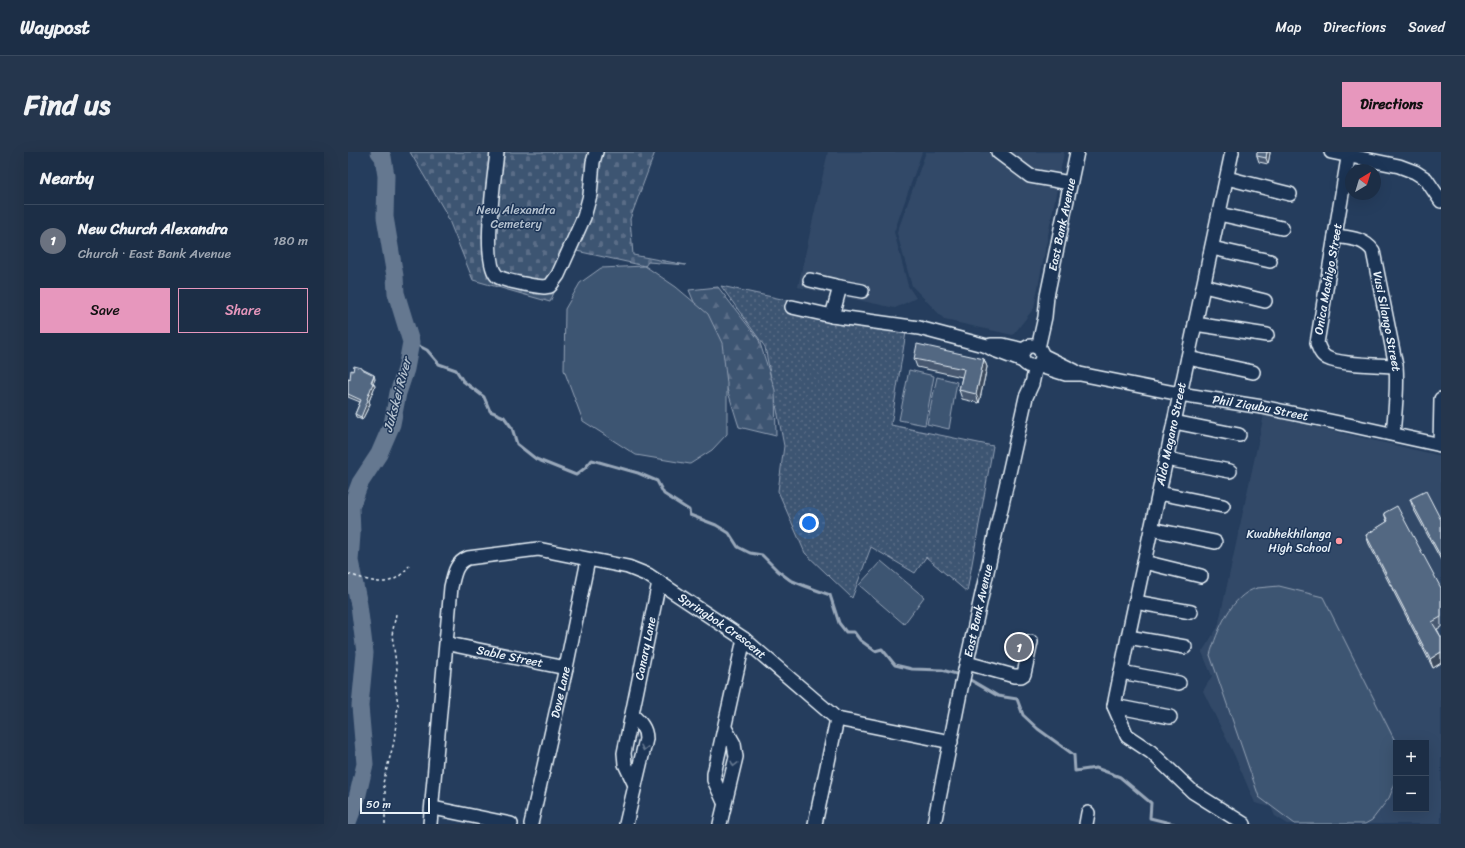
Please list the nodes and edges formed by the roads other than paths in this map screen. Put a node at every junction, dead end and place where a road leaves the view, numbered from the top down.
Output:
1 (497, 152) edge
2 (596, 152) edge
3 (998, 152) edge
4 (1077, 152) edge
5 (1232, 152) edge
6 (1331, 152) edge
7 (1349, 154) edge
8 (1227, 178) junction
9 (1070, 184) junction
10 (1290, 194) dead end
11 (1441, 201) edge
12 (1219, 214) junction
13 (1282, 228) dead end
14 (1335, 236) junction
15 (1212, 248) junction
16 (1270, 261) dead end
17 (810, 280) dead end
18 (840, 286) junction
19 (1204, 286) junction
20 (862, 291) dead end
21 (1265, 301) dead end
22 (792, 307) dead end
23 (832, 316) junction
24 (1195, 324) junction
25 (1267, 335) dead end
26 (1032, 357) junction
27 (1188, 358) junction
28 (1396, 366) junction
29 (1253, 372) dead end
30 (1180, 394) junction
31 (1441, 399) edge
32 (1174, 422) junction
33 (1393, 434) junction
34 (1239, 435) dead end
35 (1441, 445) edge
36 (1166, 459) junction
37 (1230, 471) dead end
38 (1159, 493) junction
39 (1223, 506) dead end
40 (1151, 529) junction
41 (1215, 542) dead end
42 (477, 557) junction
43 (588, 560) junction
44 (1144, 562) junction
45 (1201, 576) dead end
46 (660, 582) junction
47 (1135, 602) junction
48 (1191, 612) dead end
49 (1128, 637) junction
50 (744, 639) junction
51 (1031, 642) dead end
52 (454, 645) junction
53 (1185, 647) dead end
54 (966, 666) junction
55 (566, 668) junction
56 (1121, 672) junction
57 (1179, 682) dead end
58 (1116, 711) junction
59 (632, 715) junction
60 (1170, 717) dead end
61 (837, 719) junction
62 (951, 742) junction
63 (635, 785) junction
64 (438, 809) junction
65 (430, 824) edge
66 (437, 824) edge
67 (511, 824) edge
68 (531, 824) edge
69 (626, 824) edge
70 (720, 824) edge
71 (815, 824) edge
72 (934, 824) edge
73 (1244, 824) edge

1 - 2 street
3 - 9 street
4 - 9 street, East Bank Avenue
5 - 8 street, Aldo Magano Street
6 - 7 street
7 - 11 street
7 - 14 street, Onica Mashigo Street
8 - 10 street
8 - 12 street, Aldo Magano Street
9 - 26 street, East Bank Avenue
12 - 13 street
12 - 15 street, Aldo Magano Street
14 - 28 street, Vusi Silango Street
14 - 28 street, Onica Mashigo Street
15 - 16 street
15 - 19 street, Aldo Magano Street
17 - 18 street
18 - 20 street
18 - 23 street
19 - 21 street
19 - 24 street, Aldo Magano Street
22 - 23 street, Phil Ziqubu Street
23 - 26 street, Phil Ziqubu Street
24 - 25 street
24 - 27 street, Aldo Magano Street
26 - 30 street, Phil Ziqubu Street
26 - 54 street, East Bank Avenue
27 - 29 street
27 - 30 street, Aldo Magano Street
28 - 33 street, Vusi Silango Street
30 - 32 street, Aldo Magano Street
30 - 33 street, Phil Ziqubu Street
31 - 35 street
32 - 34 street
32 - 36 street, Aldo Magano Street
33 - 35 street, Phil Ziqubu Street
36 - 37 street
36 - 38 street, Aldo Magano Street
38 - 39 street
38 - 40 street, Aldo Magano Street
40 - 41 street
40 - 44 street, Aldo Magano Street
42 - 43 street, Springbok Crescent
42 - 52 street
42 - 65 street, Springbok Crescent
43 - 46 street, Springbok Crescent
43 - 55 street, Dove Lane
44 - 45 street
44 - 47 street, Aldo Magano Street
46 - 50 street, Springbok Crescent
46 - 59 street, Canary Lane
47 - 48 street
47 - 49 street, Aldo Magano Street
49 - 53 street
49 - 56 street, Aldo Magano Street
50 - 61 street, Springbok Crescent
50 - 70 street
51 - 54 street
52 - 55 street, Sable Street
52 - 64 street
54 - 62 street, East Bank Avenue
55 - 68 street, Dove Lane
56 - 57 street
56 - 58 street, Aldo Magano Street
58 - 60 street
58 - 73 street
59 - 63 street, Canary Lane
59 -> 63 street
61 - 62 street, Springbok Crescent
61 - 71 street
62 - 72 street, East Bank Avenue
63 - 69 street
64 - 66 street
64 - 67 street

